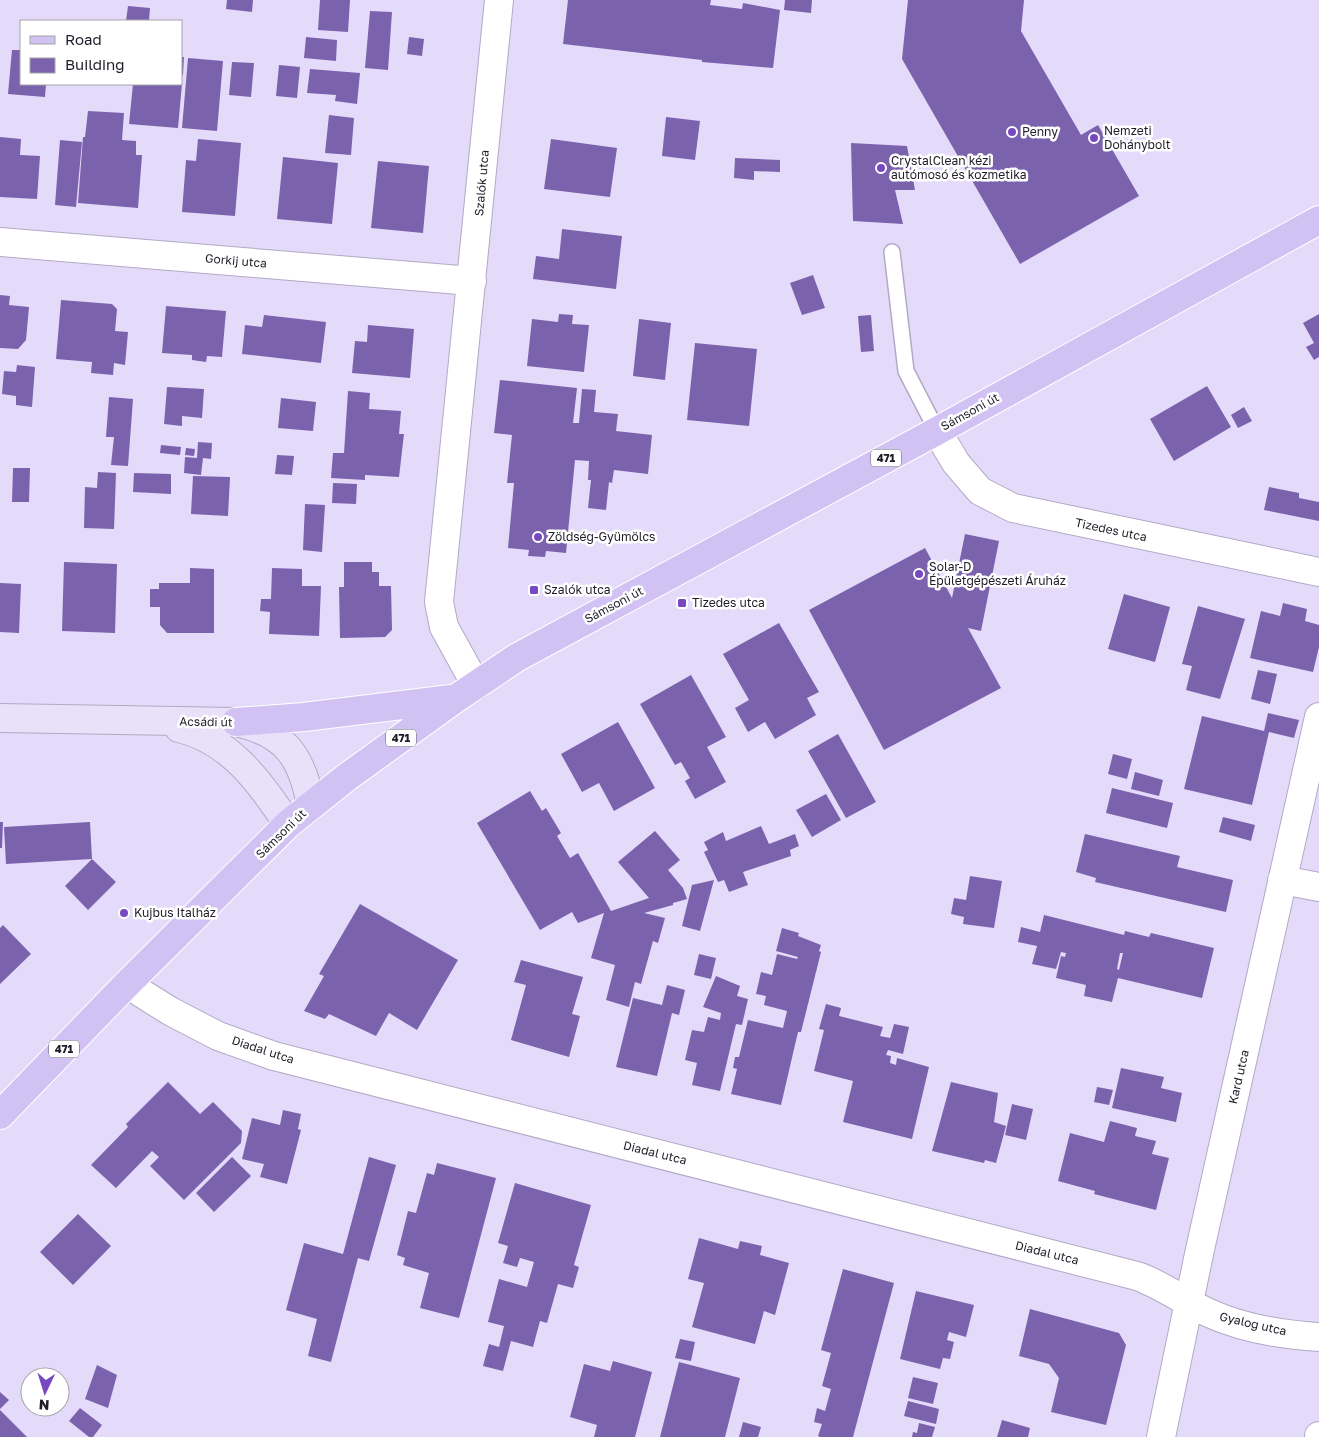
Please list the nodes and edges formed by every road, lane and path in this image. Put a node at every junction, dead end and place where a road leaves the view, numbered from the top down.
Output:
1 (499, 0) edge
2 (1319, 220) edge
3 (0, 242) edge
4 (892, 252) dead end
5 (472, 281) junction
6 (938, 431) junction
7 (1319, 572) edge
8 (465, 692) junction
9 (1319, 717) edge
10 (0, 718) edge
11 (144, 721) junction
12 (236, 722) junction
13 (311, 806) junction
14 (288, 824) junction
15 (1282, 880) junction
16 (1319, 887) edge
17 (127, 984) junction
18 (0, 1115) edge
19 (1190, 1303) junction
20 (1319, 1337) edge
21 (1161, 1437) edge

1 - 5 street, Szalók utca
2 - 6 main road, Sámsoni út / 471
3 - 5 street, Gorkij utca
4 - 6 lane
5 - 8 street, Szalók utca
6 - 7 street, Tizedes utca
6 - 8 main road, Sámsoni út / 471
8 - 12 main road
8 - 13 main road, Sámsoni út / 471
9 - 15 street, Kard utca
10 - 11 main road, Acsádi út
11 - 12 main road, Acsádi út
11 - 14 main road, Acsádi út
12 - 13 main road, Acsádi út
13 - 14 main road, Sámsoni út / 471
14 - 17 main road, Sámsoni út / 471
15 - 16 street
15 - 19 street, Kard utca
17 - 18 main road, Sámsoni út / 471
17 - 19 street, Diadal utca
19 - 20 street, Gyalog utca
19 - 21 street, Kard utca

